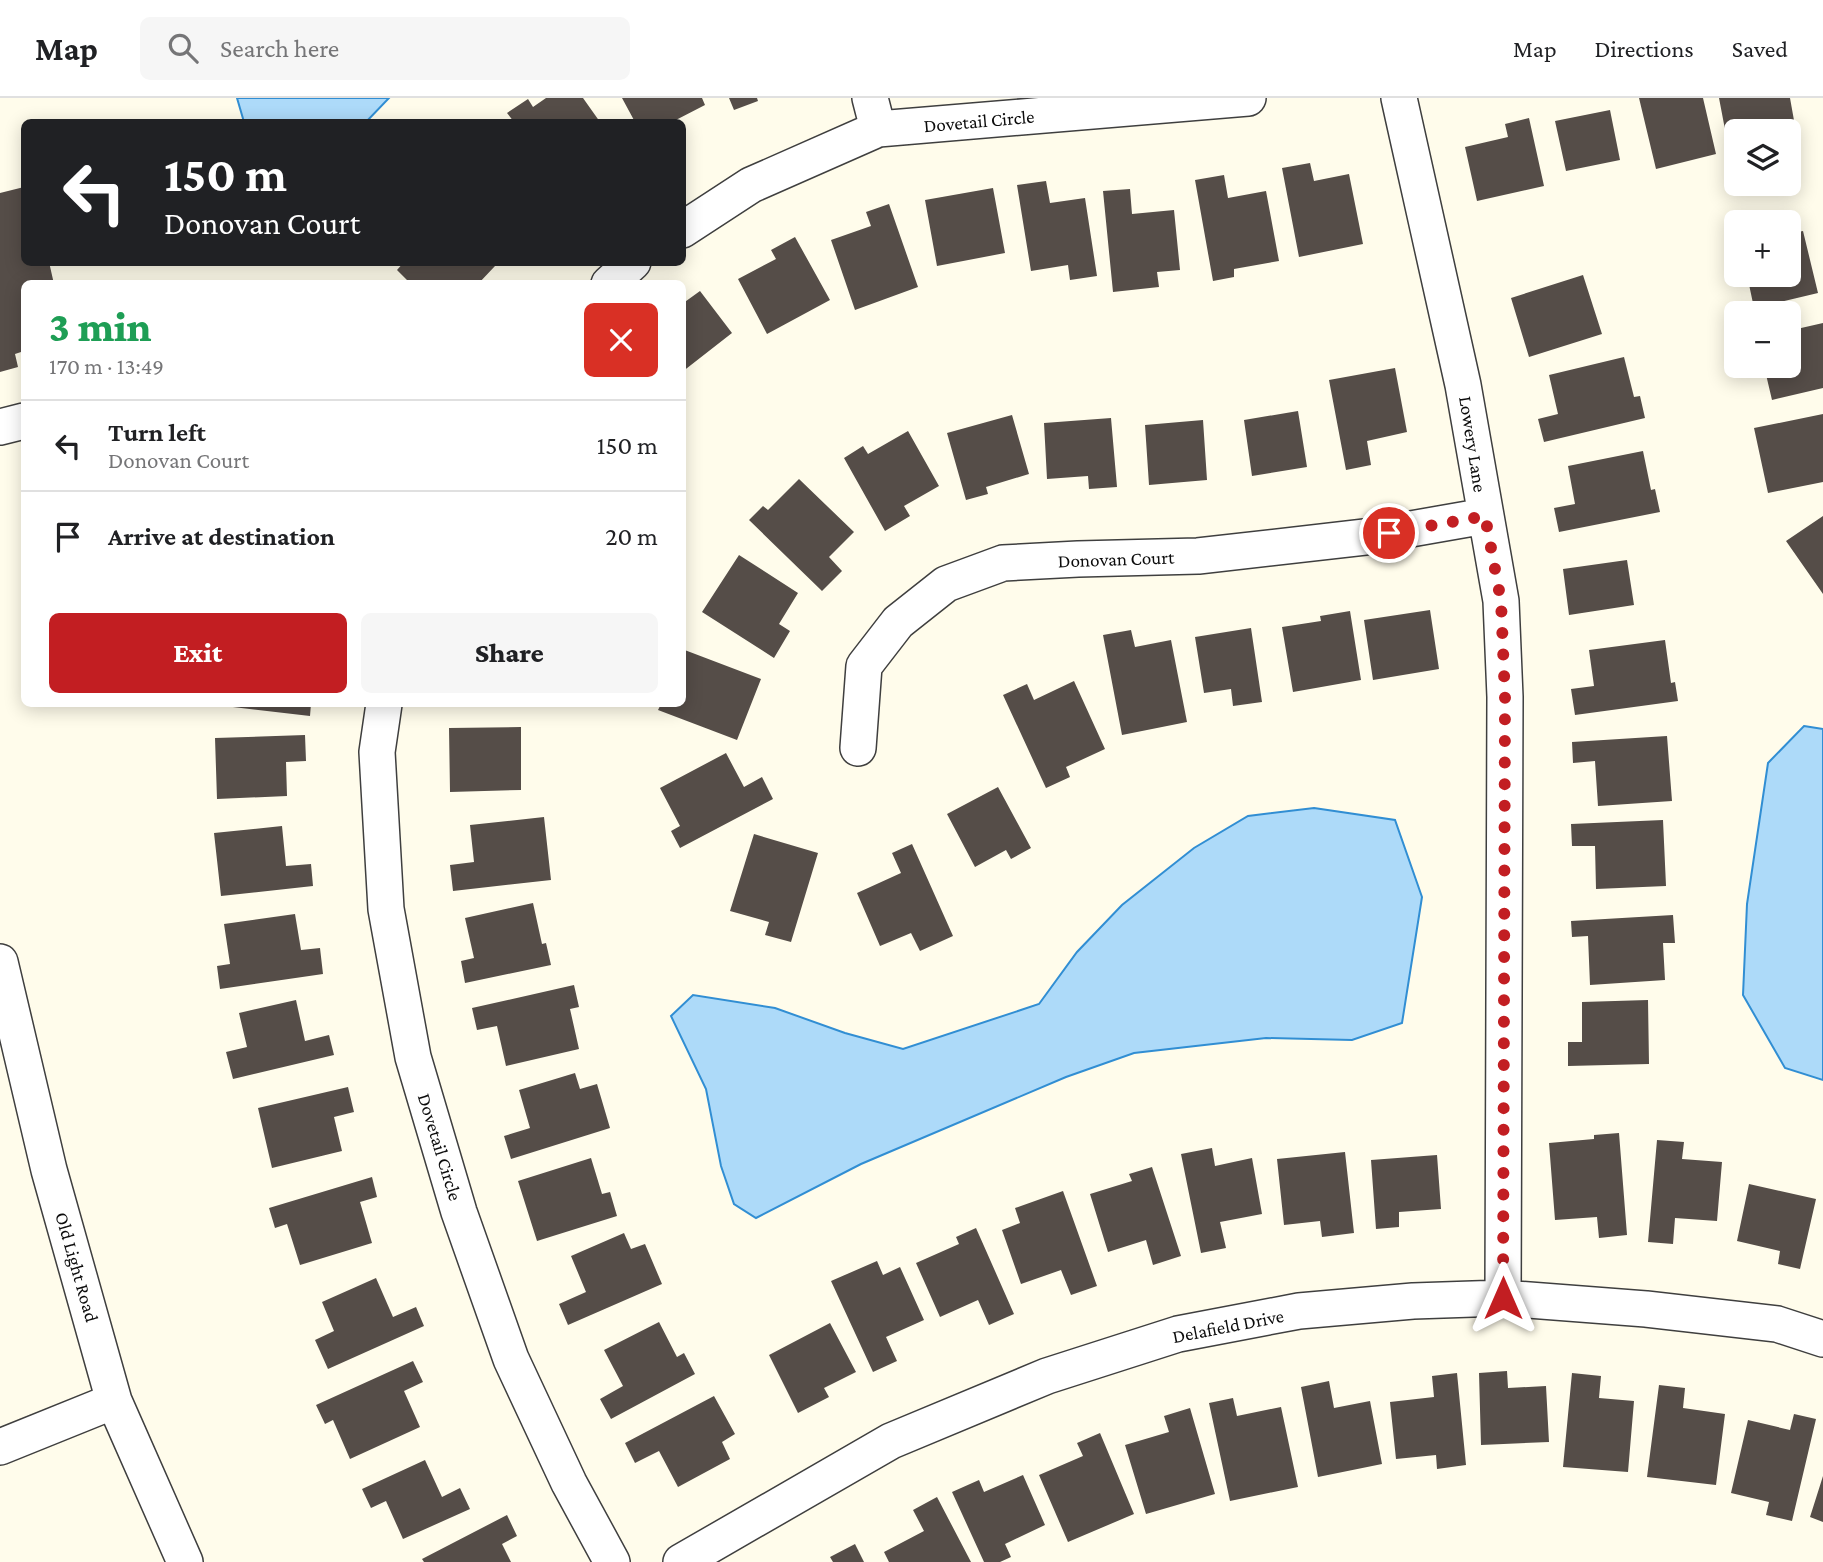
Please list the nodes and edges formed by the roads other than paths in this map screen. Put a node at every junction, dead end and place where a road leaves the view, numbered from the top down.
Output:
1 (1248, 98) edge
2 (1399, 98) edge
3 (874, 113) edge
4 (686, 227) edge
5 (629, 266) edge
6 (613, 280) edge
7 (21, 422) edge
8 (0, 427) edge
9 (1485, 516) junction
10 (384, 707) edge
11 (858, 748) dead end
12 (0, 962) edge
13 (1503, 1298) junction
14 (1823, 1339) edge
15 (114, 1401) junction
16 (0, 1447) edge
17 (185, 1562) edge
18 (612, 1562) edge
19 (681, 1562) edge

1 - 3 street, Dovetail Circle
2 - 9 street, Lowery Lane
3 - 4 street, Dovetail Circle
5 - 6 street
7 - 8 street
9 - 11 street, Donovan Court
9 - 13 street, Lowery Lane
10 - 18 street, Dovetail Circle
12 - 15 street, Old Light Road
13 - 14 street, Delafield Drive
13 - 19 street, Delafield Drive
15 - 16 street
15 - 17 street, Old Light Road

